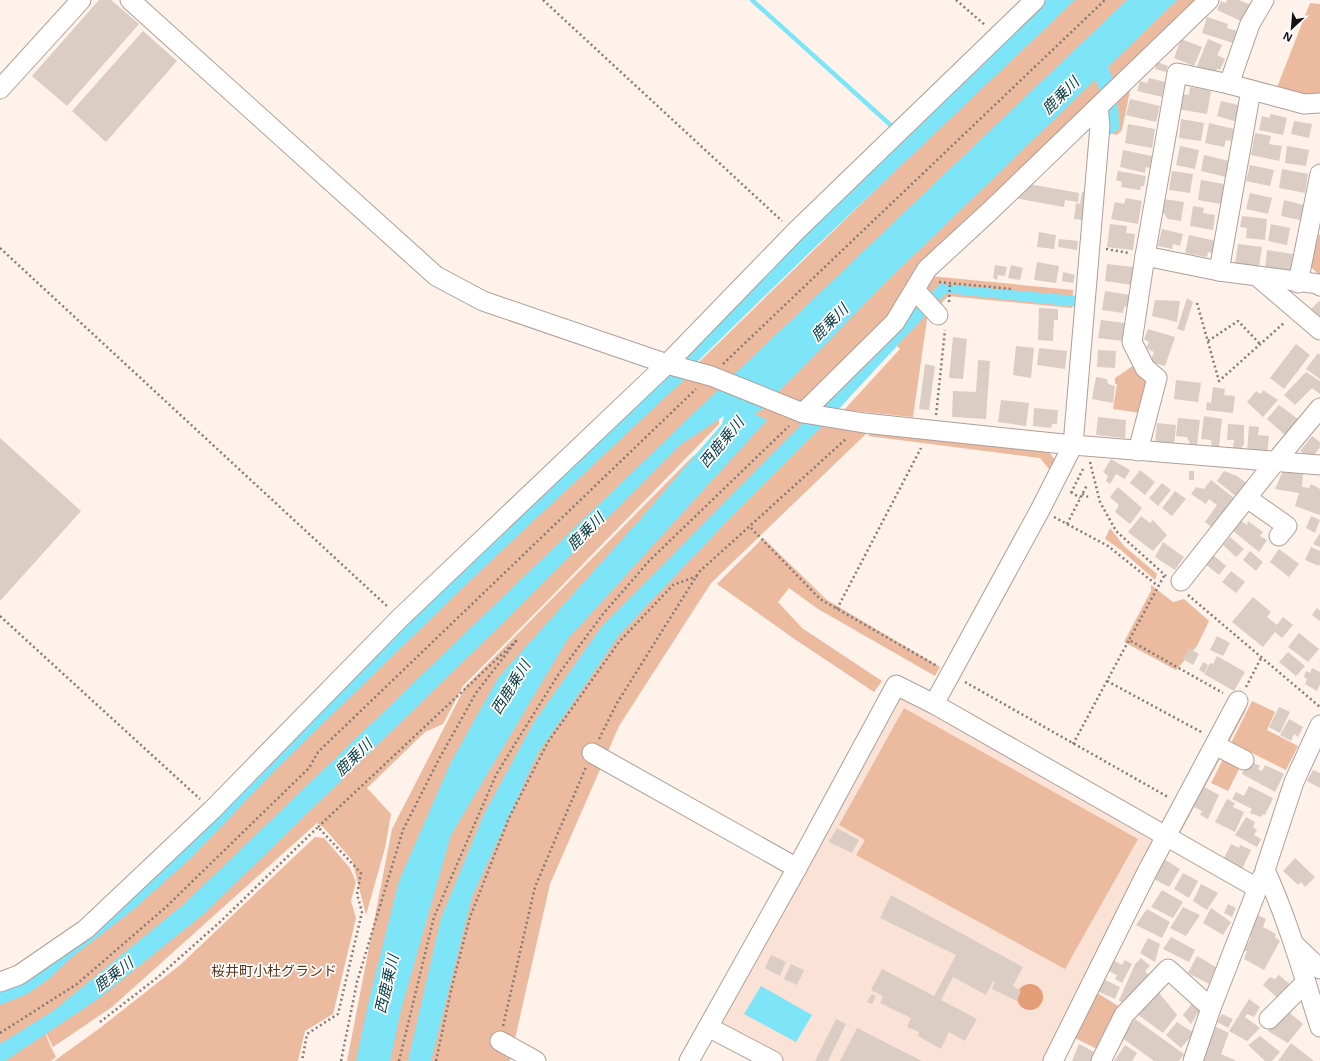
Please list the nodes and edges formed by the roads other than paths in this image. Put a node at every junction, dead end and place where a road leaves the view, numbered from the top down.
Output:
1 (81, 0) edge
2 (130, 0) edge
3 (1035, 0) edge
4 (1209, 0) edge
5 (1264, 0) edge
6 (1229, 84) junction
7 (0, 89) edge
8 (1251, 90) junction
9 (1105, 100) junction
10 (1320, 103) edge
11 (1320, 174) edge
12 (1314, 233) edge
13 (1145, 256) junction
14 (1219, 271) junction
15 (1258, 277) junction
16 (1298, 283) junction
17 (1320, 286) edge
18 (1320, 330) edge
19 (667, 364) junction
20 (1320, 408) edge
21 (809, 414) junction
22 (1073, 445) junction
23 (1138, 451) junction
24 (1275, 462) junction
25 (1320, 465) edge
26 (1247, 498) junction
27 (1279, 536) dead end
28 (1173, 578) road end
29 (1238, 701) road end
30 (934, 704) junction
31 (1320, 725) edge
32 (1219, 745) junction
33 (592, 753) road end
34 (1244, 760) dead end
35 (1166, 836) junction
36 (797, 868) junction
37 (1265, 870) junction
38 (1255, 894) junction
39 (1293, 943) junction
40 (1320, 969) edge
41 (0, 982) edge
42 (1306, 982) junction
43 (1211, 1008) junction
44 (1269, 1019) dead end
45 (708, 1026) junction
46 (1320, 1027) edge
47 (500, 1041) road end
48 (536, 1061) edge
49 (689, 1061) edge
50 (773, 1061) edge
51 (1053, 1061) edge
52 (1101, 1061) edge
53 (1193, 1061) edge

1 - 7 street
2 - 19 street
3 - 19 street
4 - 9 street
5 - 6 street
6 - 8 street
6 - 13 street
8 - 10 street
8 - 14 street
9 - 21 street
9 - 22 street
11 - 12 street
12 - 16 street
13 - 14 street
13 - 23 street
14 - 15 street
15 - 16 street
15 - 18 street
16 - 17 street
19 - 21 street
19 - 41 street
20 - 24 street
21 - 22 street
22 - 23 street
22 - 30 street
23 - 24 street
24 - 25 street
24 - 26 street
26 - 27 street
26 - 28 street
29 - 32 street
30 - 35 street
30 - 36 street
31 - 37 street
32 - 34 street
32 - 35 street
33 - 36 street
35 - 38 street
35 - 51 street
36 - 45 street
37 - 38 street
37 - 39 street
38 - 43 street
39 - 40 street
39 - 42 street
42 - 44 street
42 - 46 street
43 - 52 street
43 - 53 street
45 - 49 street
45 - 50 street
47 - 48 street

